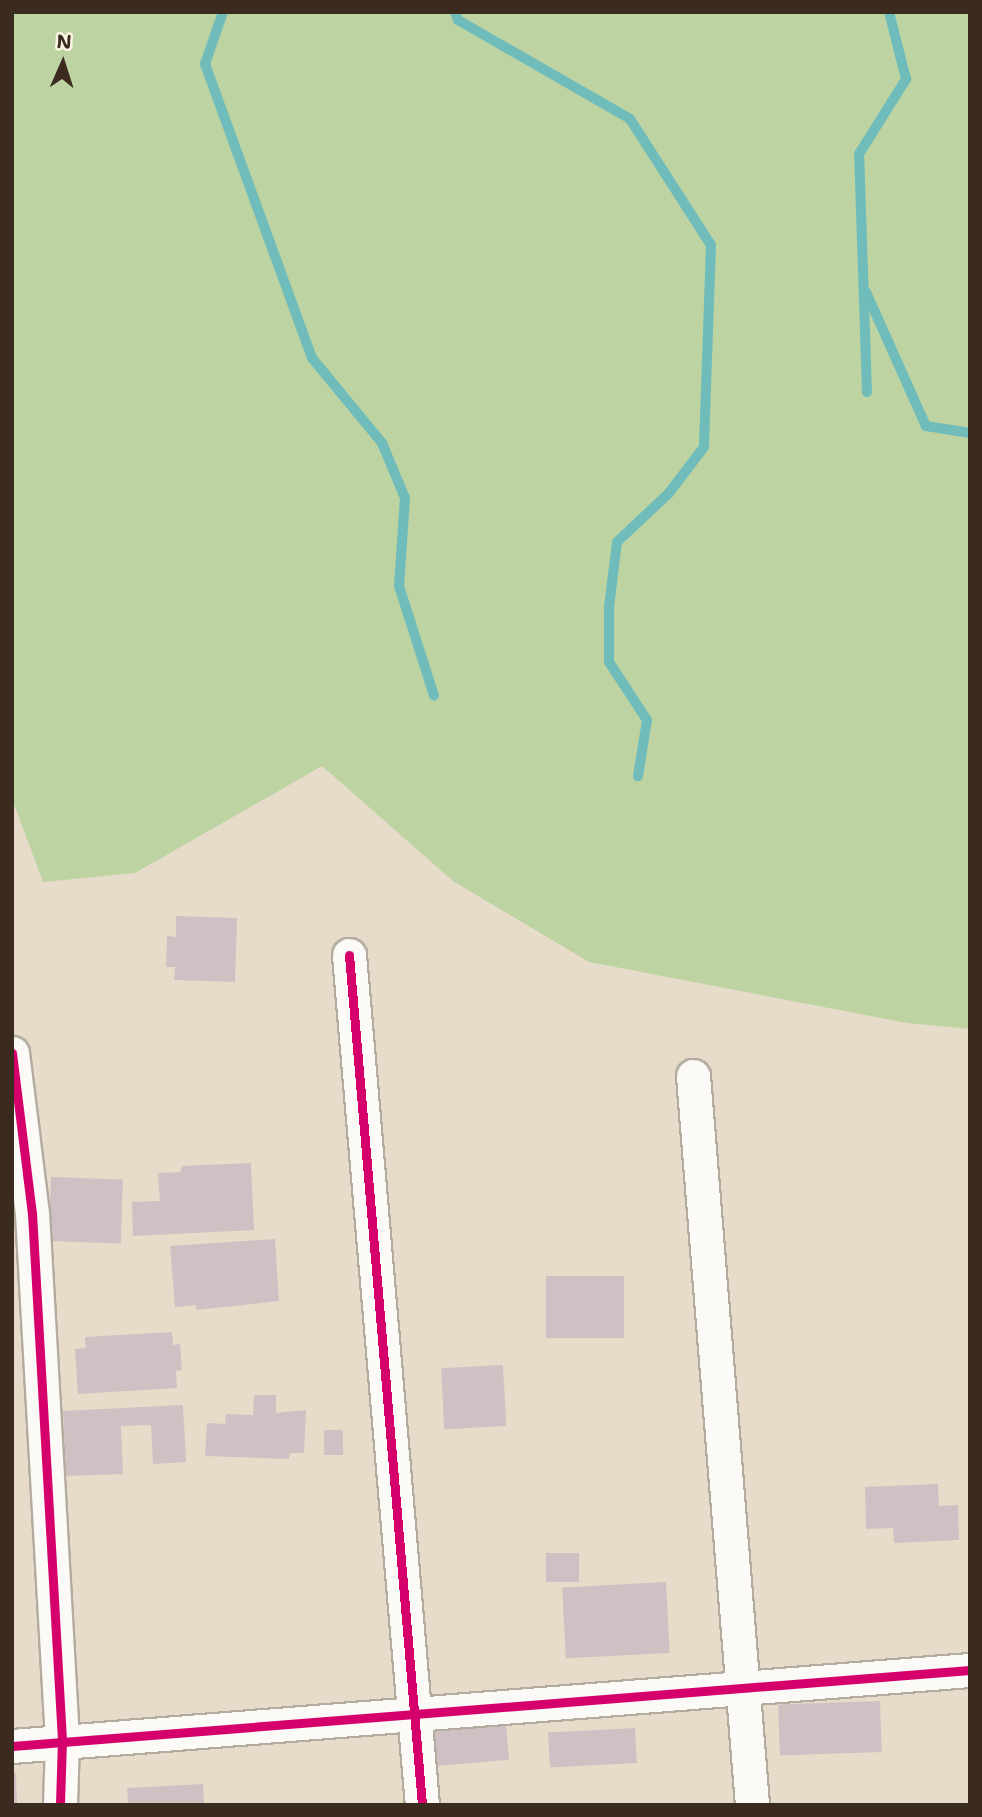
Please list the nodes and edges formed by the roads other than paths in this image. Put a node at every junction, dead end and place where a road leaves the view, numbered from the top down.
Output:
1 (349, 955) dead end
2 (12, 1053) edge
3 (693, 1076) dead end
4 (970, 1670) edge
5 (744, 1686) junction
6 (414, 1712) junction
7 (62, 1740) junction
8 (12, 1746) edge
9 (60, 1805) edge
10 (422, 1805) edge
11 (752, 1805) edge

1 - 6 street
2 - 7 street
3 - 5 street
4 - 5 street
5 - 6 street
5 - 11 street
6 - 7 street
6 - 10 street
7 - 8 street
7 - 9 street

